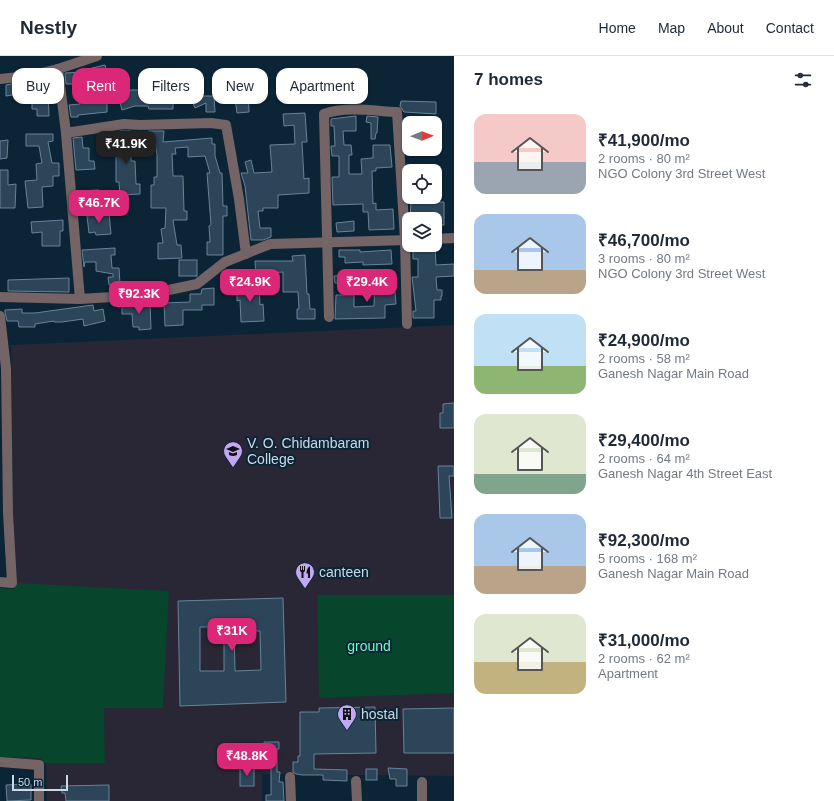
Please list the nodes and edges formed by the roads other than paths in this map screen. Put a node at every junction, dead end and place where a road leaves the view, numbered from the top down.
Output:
1 (97, 56) edge
2 (61, 68) edge
3 (12, 78) edge
4 (0, 79) edge
5 (62, 104) edge
6 (66, 133) junction
7 (405, 212) edge
8 (454, 238) edge
9 (442, 239) edge
10 (402, 240) edge
11 (327, 243) junction
12 (407, 252) edge
13 (246, 254) junction
14 (0, 297) edge
15 (80, 299) junction
16 (0, 316) edge
17 (330, 317) dead end
18 (407, 324) dead end
19 (3, 368) edge
20 (3, 446) edge
21 (0, 582) edge
22 (0, 762) edge
23 (290, 777) dead end
24 (356, 781) dead end
25 (422, 782) dead end
26 (39, 801) edge
27 (291, 801) edge
28 (357, 801) edge
29 (422, 801) edge

1 - 2 street
3 - 4 street
5 - 6 street
6 - 13 street
6 - 15 street
7 - 11 street
8 - 9 street
10 - 11 street
11 - 13 street
11 - 17 street
12 - 18 street
13 - 15 street
14 - 15 street
16 - 19 street
19 - 20 street
20 - 21 street
22 - 26 street
23 - 27 street
24 - 28 street
25 - 29 street

